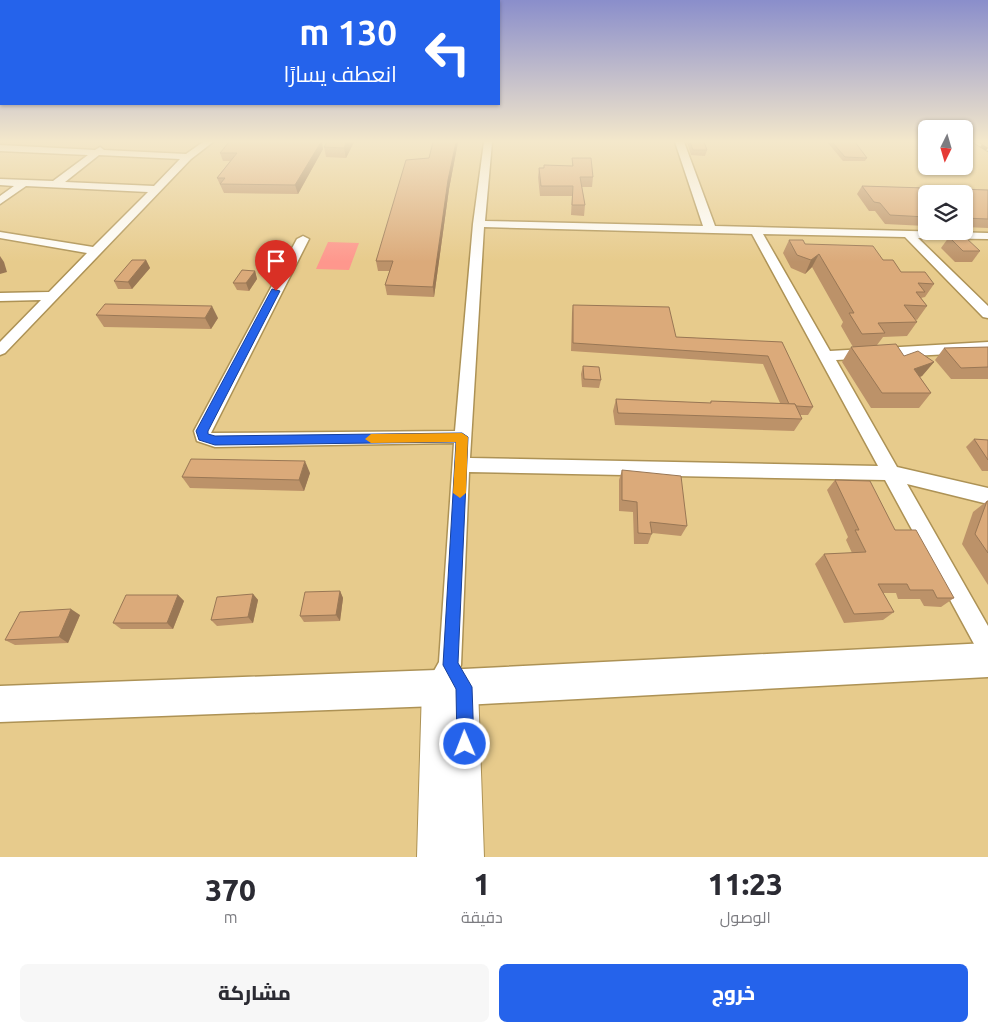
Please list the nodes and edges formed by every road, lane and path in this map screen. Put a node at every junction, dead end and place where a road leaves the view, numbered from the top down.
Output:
1 (0, 182) edge
2 (59, 182) edge
3 (163, 182) edge
4 (483, 182) edge
5 (694, 182) edge
6 (24, 183) junction
7 (56, 184) junction
8 (156, 189) junction
9 (0, 201) edge
10 (478, 224) junction
11 (710, 229) junction
12 (756, 231) junction
13 (907, 234) junction
14 (0, 235) edge
15 (988, 236) edge
16 (303, 239) dead end
17 (94, 251) junction
18 (54, 296) junction
19 (0, 297) edge
20 (988, 314) edge
21 (988, 347) edge
22 (0, 350) edge
23 (826, 356) junction
24 (462, 437) junction
25 (461, 465) junction
26 (891, 473) junction
27 (988, 496) edge
28 (988, 647) edge
29 (988, 660) edge
30 (450, 680) junction
31 (0, 704) edge
32 (434, 857) edge
33 (467, 857) edge

1 - 6 street
2 - 7 street
3 - 8 street
4 - 10 street
5 - 11 street
6 - 7 street
6 - 9 street
7 - 8 street
8 - 17 street
10 - 11 street
10 - 24 street
11 - 12 street
12 - 13 street
12 - 23 street
13 - 15 street
13 - 20 street
14 - 17 street
16 - 24 street
17 - 18 street
18 - 19 street
18 - 22 street
21 - 23 street
23 - 26 street
24 - 25 street
25 - 26 street
25 - 30 street
26 - 27 street
26 - 28 street
29 - 30 main road
30 - 31 main road
30 - 32 street
30 - 33 street

